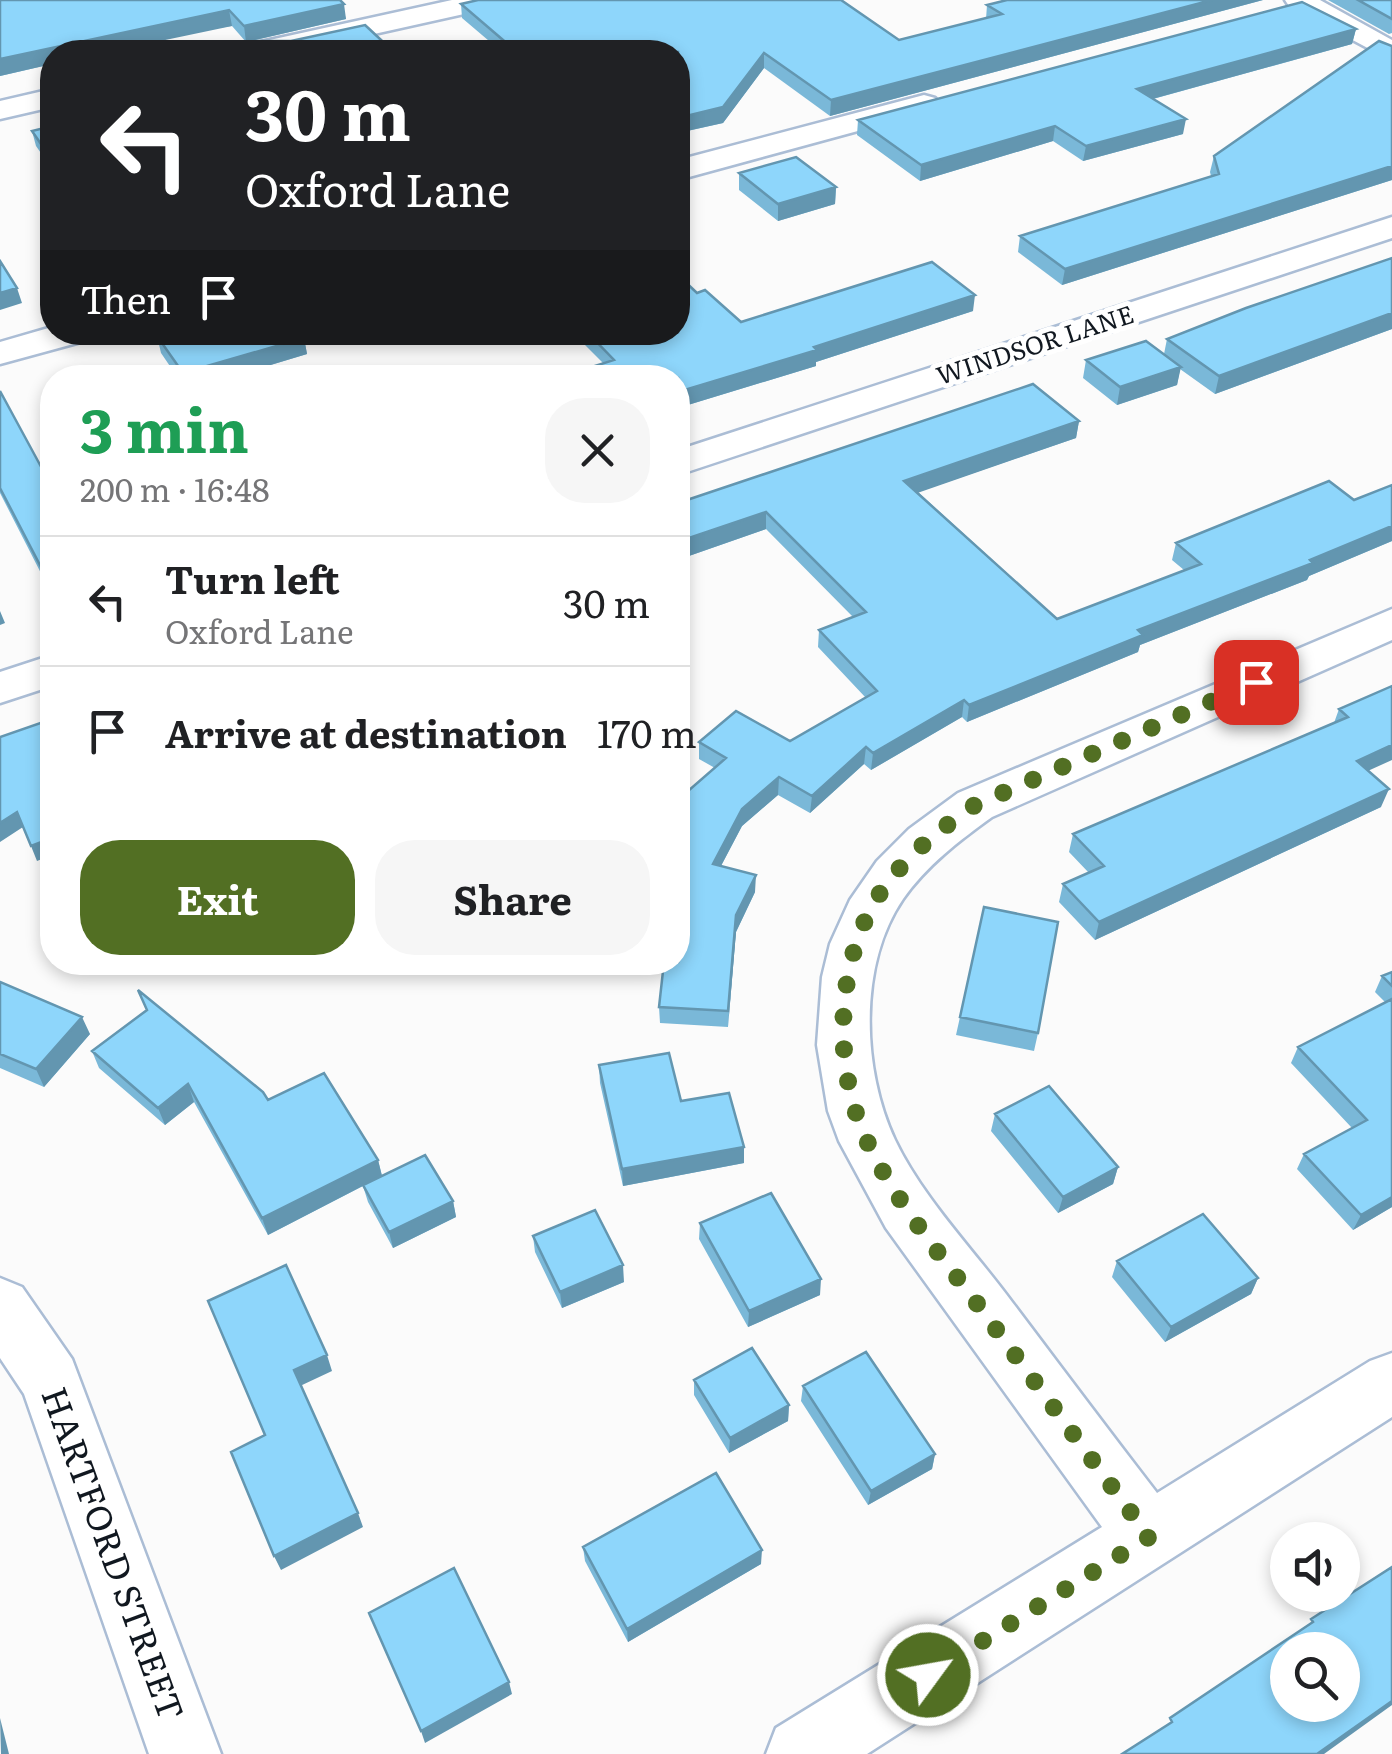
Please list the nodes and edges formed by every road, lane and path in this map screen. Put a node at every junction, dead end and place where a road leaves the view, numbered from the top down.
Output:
1 (490, 0) edge
2 (1301, 1) edge
3 (1265, 12) edge
4 (310, 40) edge
5 (1392, 52) edge
6 (962, 94) edge
7 (40, 101) edge
8 (0, 110) edge
9 (690, 167) edge
10 (1392, 226) edge
11 (40, 342) edge
12 (0, 353) edge
13 (690, 459) edge
14 (1392, 623) edge
15 (40, 674) edge
16 (0, 688) edge
17 (0, 1306) edge
18 (1392, 1382) edge
19 (1149, 1537) junction
20 (185, 1754) edge
21 (802, 1754) edge

1 - 4 street
2 - 3 street
2 - 5 street
6 - 9 street
7 - 8 street
10 - 13 street, WINDSOR LANE
11 - 12 street
14 - 19 street
15 - 16 street
17 - 20 street, HARTFORD STREET
18 - 19 street
19 - 21 street

